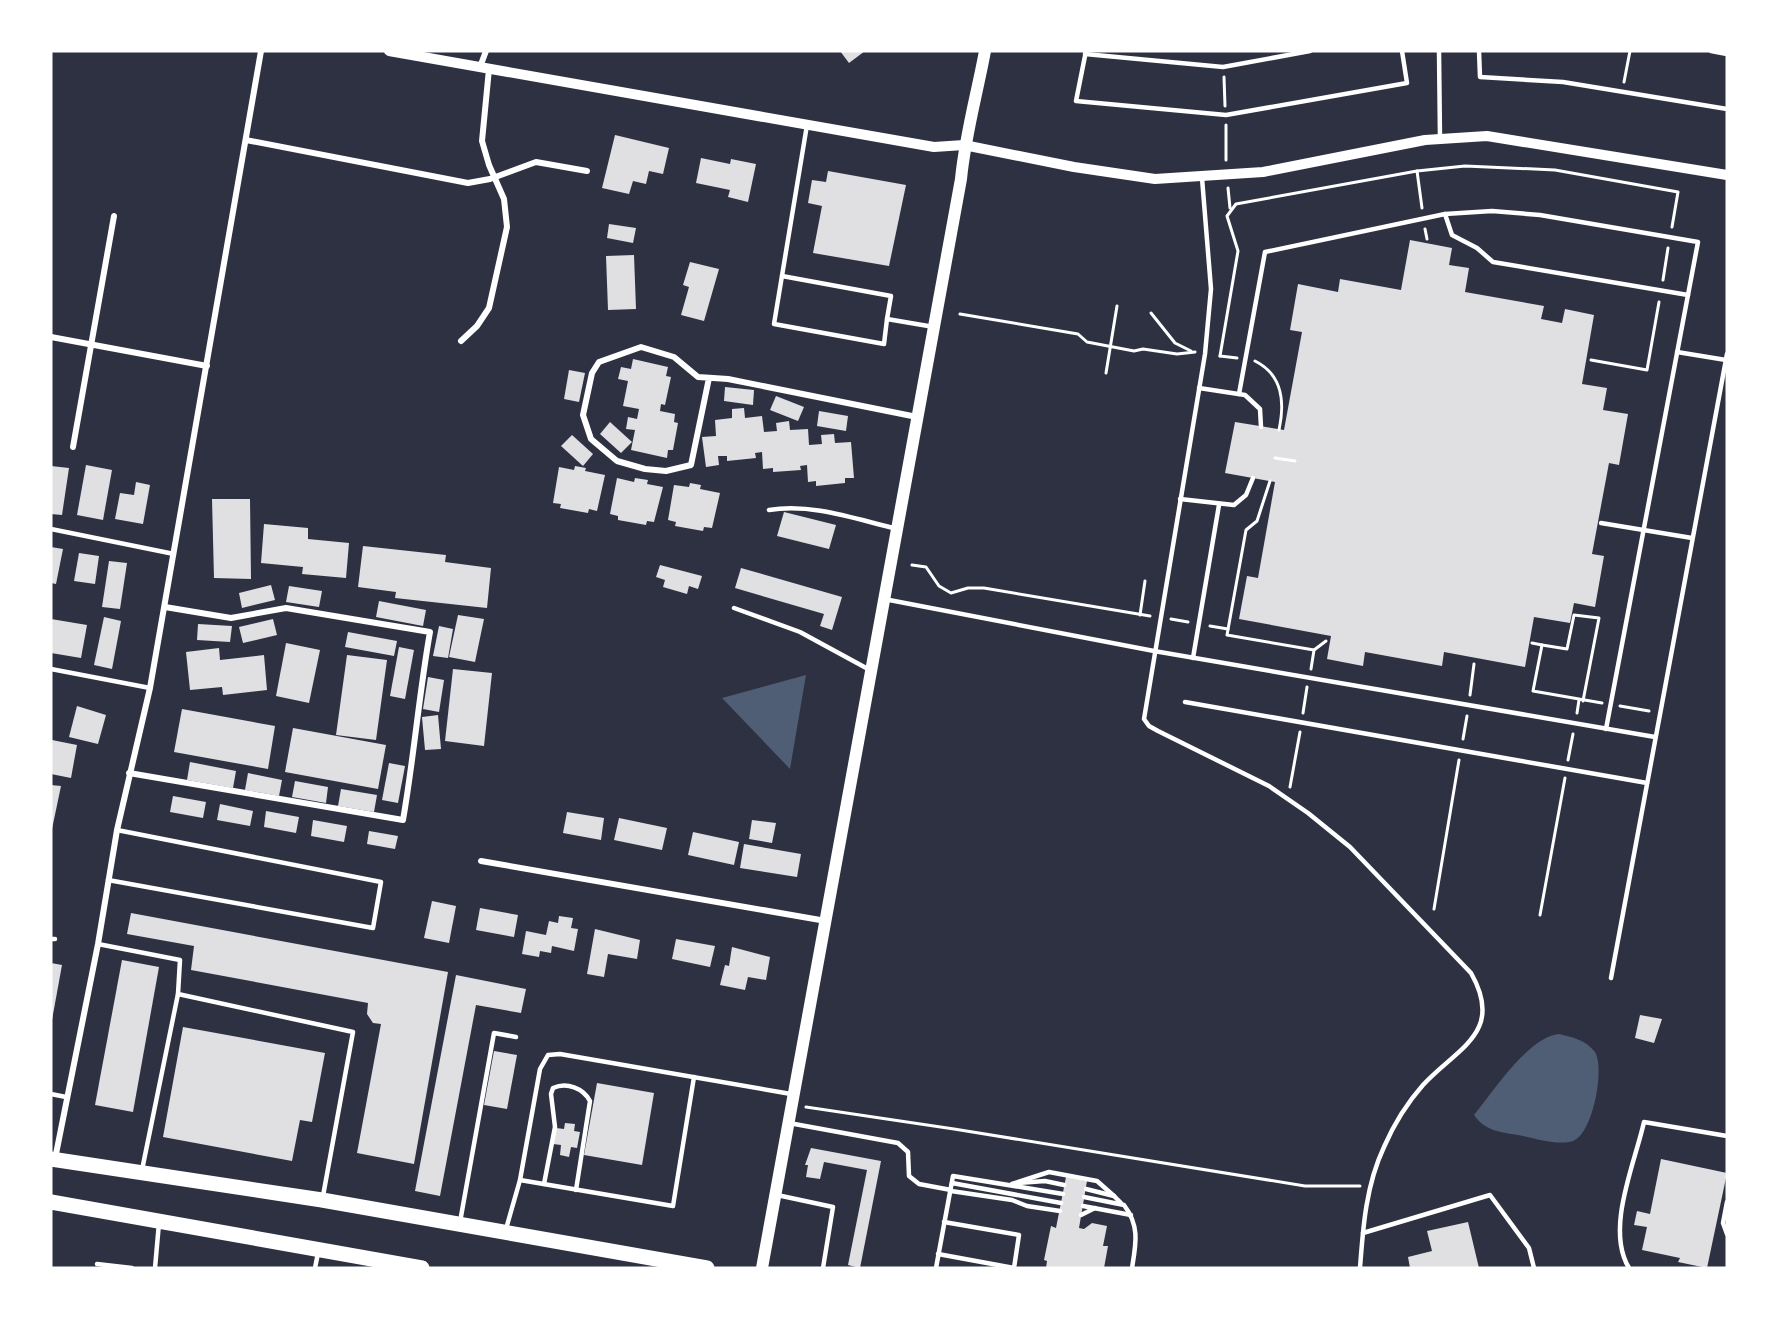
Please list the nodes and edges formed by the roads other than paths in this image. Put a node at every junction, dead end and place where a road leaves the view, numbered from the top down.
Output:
1 (261, 51) edge
2 (389, 51) edge
3 (486, 51) edge
4 (985, 51) edge
5 (1310, 51) edge
6 (1402, 51) edge
7 (1439, 51) edge
8 (1479, 51) edge
9 (1711, 51) edge
10 (1085, 52) edge
11 (1727, 54) edge
12 (484, 68) junction
13 (1727, 109) edge
14 (807, 124) junction
15 (1440, 139) junction
16 (246, 140) junction
17 (964, 145) junction
18 (586, 171) dead end
19 (1727, 175) edge
20 (495, 177) junction
21 (1202, 178) junction
22 (1445, 214) junction
23 (114, 216) dead end
24 (782, 276) junction
25 (1688, 295) junction
26 (888, 319) junction
27 (934, 327) junction
28 (51, 337) edge
29 (461, 341) dead end
30 (89, 344) junction
31 (1677, 352) junction
32 (1726, 357) edge
33 (207, 366) junction
34 (1726, 370) edge
35 (709, 378) junction
36 (1199, 388) junction
37 (1239, 394) junction
38 (918, 417) junction
39 (1262, 426) dead end
40 (73, 447) dead end
41 (1253, 478) dead end
42 (1180, 499) junction
43 (1220, 505) junction
44 (769, 510) dead end
45 (1601, 523) dead end
46 (51, 529) edge
47 (897, 529) junction
48 (1644, 530) junction
49 (1692, 538) junction
50 (174, 554) junction
51 (884, 599) junction
52 (165, 607) junction
53 (734, 608) dead end
54 (1154, 651) junction
55 (1193, 658) junction
56 (51, 669) edge
57 (871, 671) junction
58 (150, 688) junction
59 (1185, 702) dead end
60 (1606, 729) junction
61 (1655, 737) junction
62 (129, 773) junction
63 (1647, 783) junction
64 (117, 831) junction
65 (481, 861) dead end
66 (108, 880) junction
67 (826, 921) junction
68 (98, 944) junction
69 (1611, 978) dead end
70 (178, 994) junction
71 (516, 1037) dead end
72 (694, 1077) junction
73 (51, 1094) edge
74 (66, 1096) junction
75 (793, 1100) junction
76 (788, 1123) junction
77 (1727, 1136) edge
78 (52, 1162) edge
79 (142, 1173) junction
80 (520, 1180) junction
81 (952, 1183) junction
82 (544, 1184) junction
83 (1012, 1184) junction
84 (1064, 1185) dead end
85 (1086, 1189) dead end
86 (576, 1190) junction
87 (951, 1190) junction
88 (1063, 1194) dead end
89 (774, 1195) junction
90 (1114, 1196) junction
91 (1084, 1197) dead end
92 (322, 1200) junction
93 (51, 1202) edge
94 (1727, 1202) edge
95 (1061, 1203) dead end
96 (1124, 1205) junction
97 (1083, 1206) dead end
98 (1095, 1208) junction
99 (1060, 1211) dead end
100 (1081, 1215) dead end
101 (1133, 1216) junction
102 (159, 1221) junction
103 (945, 1222) junction
104 (460, 1225) junction
105 (505, 1232) junction
106 (1363, 1233) junction
107 (1727, 1234) edge
108 (318, 1250) junction
109 (938, 1254) junction
110 (97, 1264) dead end
111 (132, 1268) edge
112 (155, 1268) edge
113 (315, 1268) edge
114 (422, 1268) edge
115 (707, 1268) edge
116 (762, 1268) edge
117 (823, 1268) edge
118 (936, 1268) edge
119 (1132, 1268) edge
120 (1360, 1268) edge
121 (1534, 1268) edge
122 (1629, 1268) edge

1 - 16 street
2 - 12 street
3 - 12 street
4 - 17 main road
5 - 10 lane
6 - 10 lane
7 - 15 lane
8 - 13 lane
9 - 11 lane
12 - 14 street
12 - 20 street
14 - 17 street
14 - 24 lane
15 - 19 street
15 - 21 street
16 - 20 street
16 - 33 street
17 - 21 street
17 - 27 main road
18 - 20 street
20 - 29 street
21 - 36 lane
22 - 25 lane
22 - 25 lane
22 - 37 lane
23 - 30 street
24 - 26 lane
24 - 26 lane
25 - 31 lane
26 - 27 lane
27 - 38 main road
28 - 30 street
30 - 33 street
30 - 40 street
31 - 32 lane
31 - 48 lane
32 - 34 lane
33 - 50 street
34 - 49 lane
35 - 35 street
35 - 38 street
36 - 37 lane
36 - 42 lane
37 - 39 lane
38 - 47 main road
41 - 43 lane
42 - 43 lane
42 - 54 lane
43 - 55 lane
44 - 47 lane
45 - 48 lane
46 - 50 lane
47 - 51 main road
48 - 49 lane
48 - 60 lane
49 - 61 lane
50 - 52 street
51 - 54 lane
51 - 57 main road
52 - 58 street
52 - 62 street
53 - 57 lane
54 - 55 lane
54 - 106 lane
55 - 60 lane
56 - 58 lane
57 - 67 main road
58 - 62 street
59 - 63 lane
60 - 61 lane
61 - 63 lane
62 - 64 street
63 - 69 lane
64 - 66 street
64 - 66 lane
65 - 67 street
66 - 68 street
67 - 75 main road
68 - 70 lane
68 - 74 street
70 - 79 lane
70 - 92 lane
71 - 104 lane
72 - 75 lane
72 - 80 lane
72 - 86 lane
73 - 74 lane
74 - 78 street
75 - 76 main road
76 - 87 lane
76 - 89 main road
77 - 122 lane
78 - 79 main road
79 - 92 main road
80 - 82 lane
80 - 105 lane
81 - 83 lane
81 - 87 lane
81 - 95 lane
82 - 86 lane
82 - 86 lane
83 - 84 lane
83 - 88 lane
83 - 90 lane
85 - 90 lane
87 - 99 lane
87 - 103 lane
89 - 116 main road
89 - 117 lane
90 - 96 lane
91 - 96 lane
92 - 104 main road
93 - 102 main road
94 - 107 lane
96 - 101 lane
97 - 98 lane
98 - 100 lane
98 - 101 lane
101 - 119 lane
102 - 108 main road
102 - 112 lane
103 - 109 lane
103 - 109 lane
104 - 105 main road
105 - 115 main road
106 - 120 lane
106 - 121 lane
108 - 113 lane
108 - 114 main road
109 - 118 lane
110 - 111 lane

